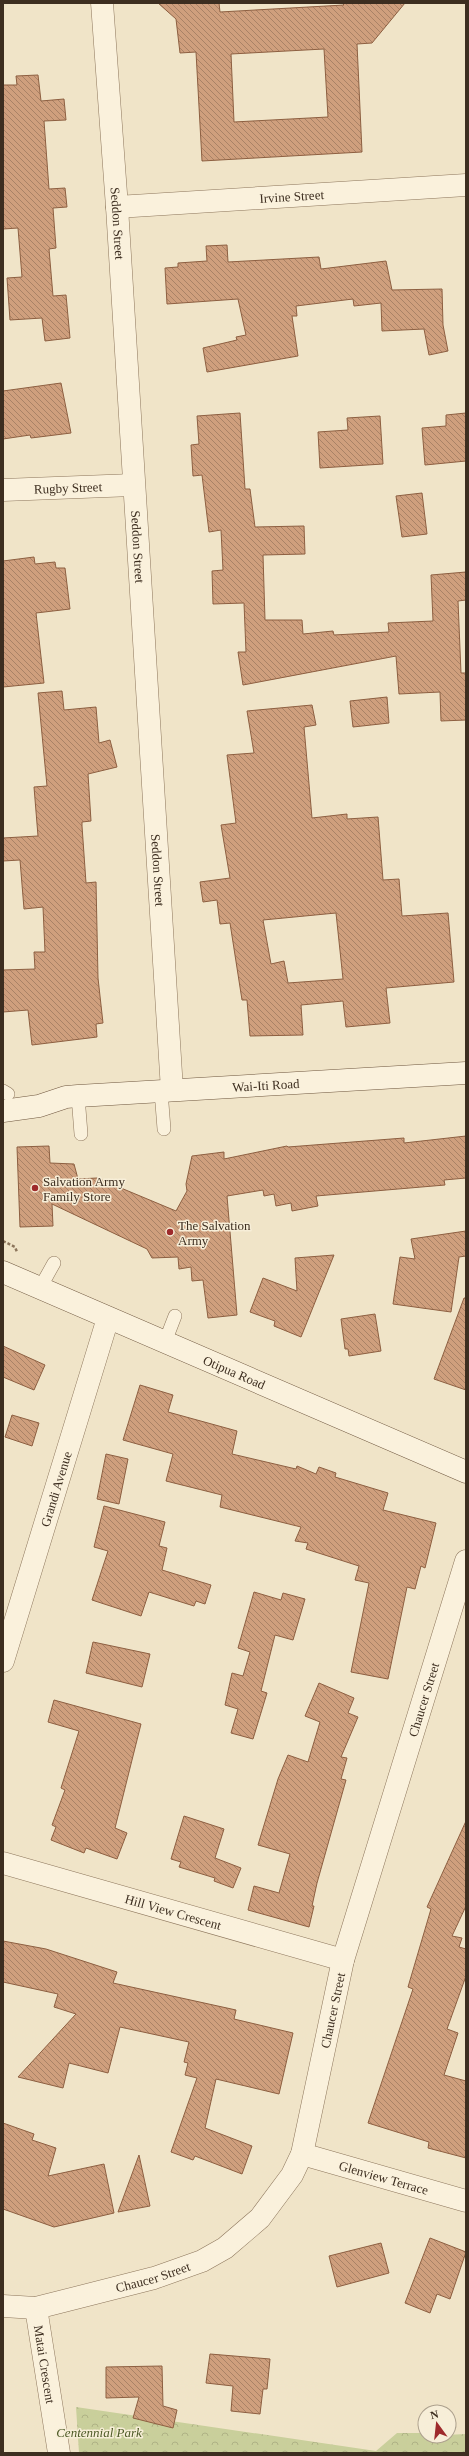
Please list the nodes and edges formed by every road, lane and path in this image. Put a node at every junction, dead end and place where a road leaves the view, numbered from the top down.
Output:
1 (102, 3) edge
2 (466, 185) edge
3 (117, 207) junction
4 (133, 486) junction
5 (3, 490) edge
6 (466, 1073) edge
7 (166, 1091) junction
8 (72, 1096) junction
9 (4, 1098) edge
10 (164, 1129) dead end
11 (81, 1134) dead end
12 (3, 1241) edge
13 (18, 1255) dead end
14 (54, 1263) dead end
15 (3, 1272) edge
16 (40, 1288) junction
17 (175, 1316) dead end
18 (108, 1318) junction
19 (165, 1342) junction
20 (466, 1472) edge
21 (466, 1561) edge
22 (3, 1661) edge
23 (3, 1863) edge
24 (343, 1960) junction
25 (302, 2154) junction
26 (466, 2201) edge
27 (3, 2306) edge
28 (36, 2308) junction
29 (59, 2453) edge

1 - 3 street, Seddon Street
2 - 3 street, Irvine Street
3 - 4 street, Seddon Street
4 - 5 street, Rugby Street
4 - 7 street, Seddon Street
6 - 7 street, Wai-Iti Road
7 - 8 street, Wai-Iti Road
7 - 10 lane
8 - 9 street, Wai-Iti Road
8 - 11 lane
12 - 13 path
14 - 16 lane
15 - 16 street, Otipua Road
16 - 18 street, Otipua Road
17 - 19 lane
18 - 19 street, Otipua Road
18 - 22 street, Grandi Avenue
19 - 20 street, Otipua Road
21 - 24 street, Chaucer Street
23 - 24 street, Hill View Crescent
24 - 25 street, Chaucer Street
25 - 26 street, Glenview Terrace
25 - 28 street, Chaucer Street
27 - 28 street, Matai Crescent
28 - 29 street, Matai Crescent

